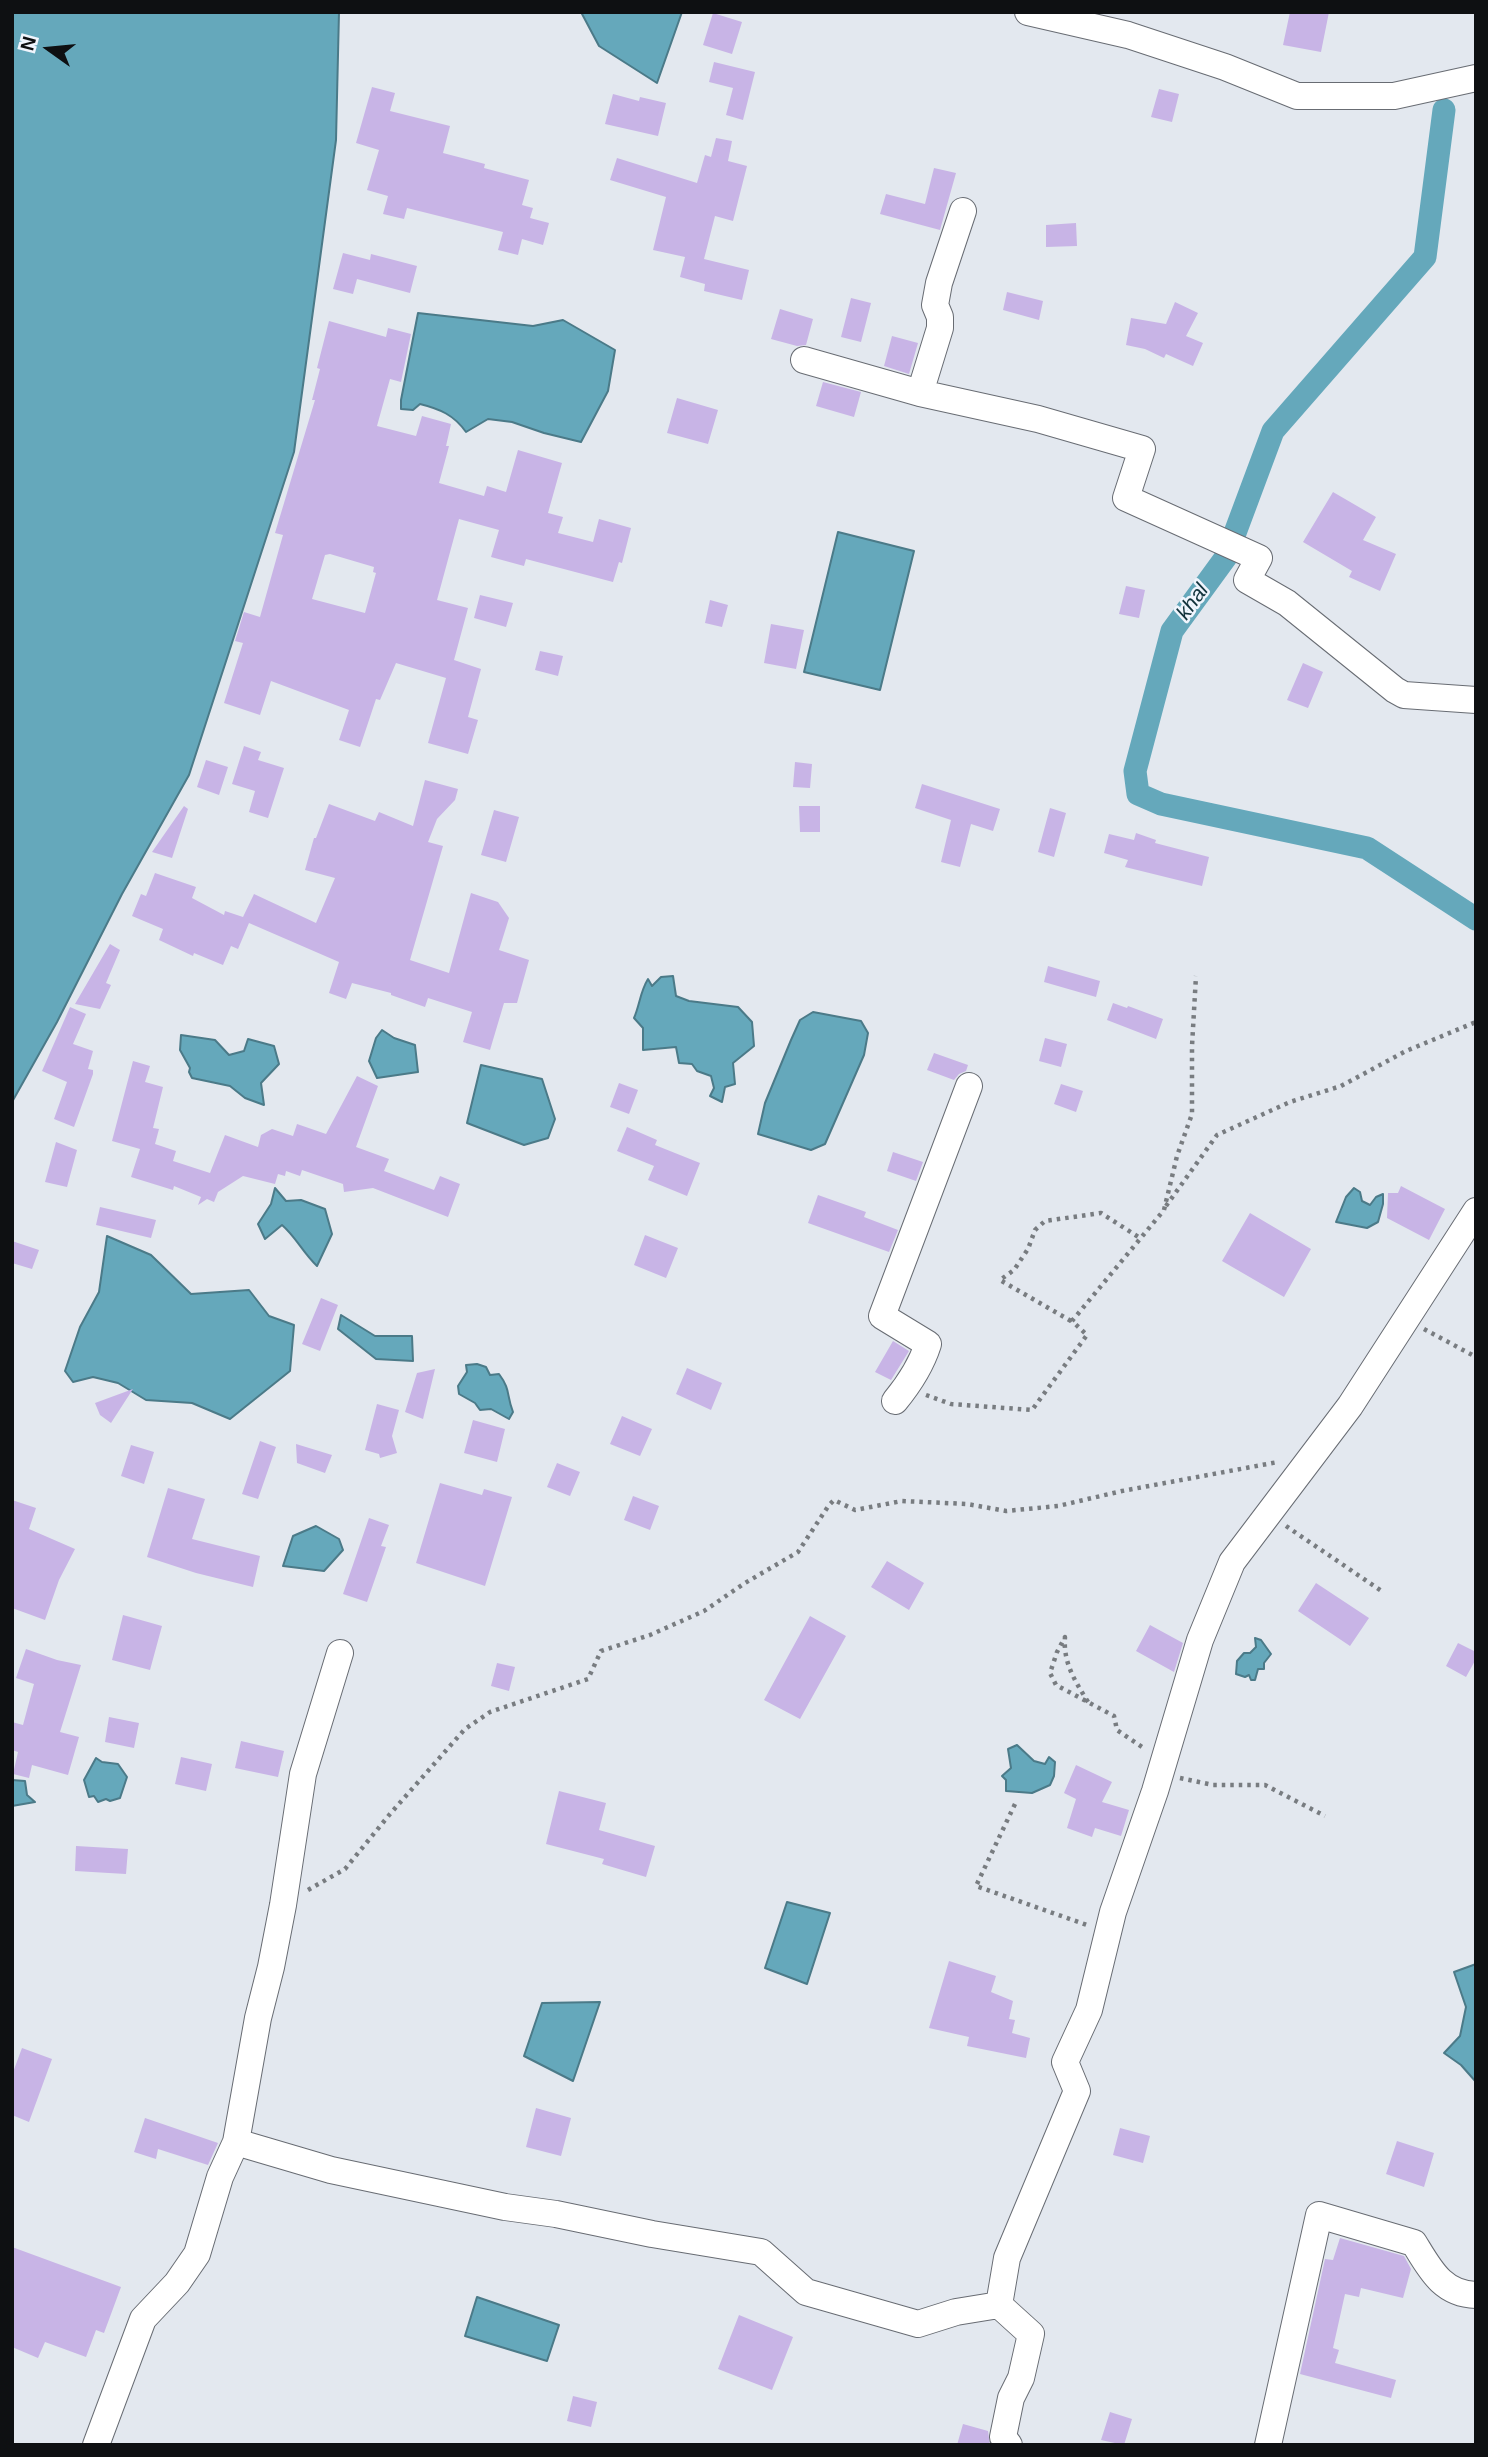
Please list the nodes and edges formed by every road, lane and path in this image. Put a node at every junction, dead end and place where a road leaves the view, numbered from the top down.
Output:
1 (1028, 12) edge
2 (1476, 78) edge
3 (963, 211) dead end
4 (804, 360) dead end
5 (920, 393) junction
6 (1476, 700) edge
7 (1196, 976) dead end
8 (1476, 1023) edge
9 (969, 1086) dead end
10 (1164, 1210) junction
11 (1476, 1211) edge
12 (1140, 1238) junction
13 (1405, 1319) junction
14 (1072, 1321) junction
15 (1476, 1357) edge
16 (901, 1393) joint
17 (1281, 1461) dead end
18 (1268, 1514) junction
19 (1383, 1592) dead end
20 (340, 1653) dead end
21 (1015, 1804) dead end
22 (283, 1905) junction
23 (1108, 1933) junction
24 (236, 2142) junction
25 (1476, 2295) edge
26 (999, 2305) junction
27 (96, 2445) edge
28 (1009, 2445) edge
29 (1268, 2445) edge

1 - 2 street
3 - 5 street
4 - 5 street
5 - 6 street
7 - 10 path
8 - 10 path
9 - 16 street
10 - 12 path
11 - 13 street
12 - 14 path
12 - 14 path
13 - 15 path
13 - 18 street
14 - 16 path
17 - 22 path
18 - 19 path
18 - 23 street
20 - 22 street
21 - 23 path
22 - 24 street
23 - 26 street
24 - 26 street
24 - 27 street
25 - 29 street
26 - 28 street

